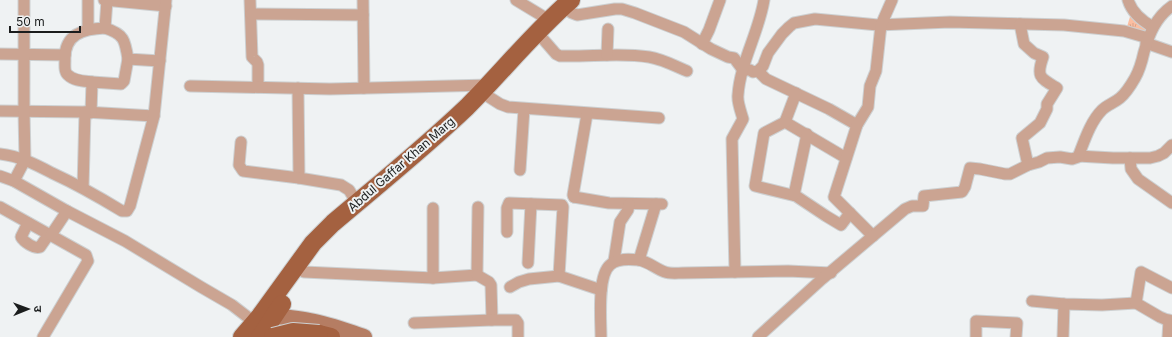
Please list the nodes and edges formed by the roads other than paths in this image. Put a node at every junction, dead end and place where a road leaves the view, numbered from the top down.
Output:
1 (24, 0) edge
2 (88, 0) edge
3 (105, 0) edge
4 (250, 0) edge
5 (363, 0) edge
6 (516, 0) edge
7 (720, 0) edge
8 (764, 0) edge
9 (892, 0) edge
10 (1128, 0) edge
11 (123, 1) edge
12 (573, 2) edge
13 (166, 3) edge
14 (1172, 6) edge
15 (250, 14) junction
16 (363, 15) junction
17 (549, 20) junction
18 (1020, 24) junction
19 (881, 25) junction
20 (1153, 27) junction
21 (105, 28) junction
22 (608, 28) dead end
23 (88, 29) junction
24 (543, 39) junction
25 (1147, 41) junction
26 (702, 44) junction
27 (1172, 52) edge
28 (0, 54) edge
29 (24, 54) junction
30 (65, 55) junction
31 (607, 55) junction
32 (128, 59) junction
33 (160, 62) junction
34 (743, 70) junction
35 (687, 71) dead end
36 (758, 71) junction
37 (92, 82) junction
38 (190, 86) dead end
39 (258, 87) junction
40 (298, 88) junction
41 (364, 88) junction
42 (489, 91) junction
43 (796, 94) junction
44 (524, 109) junction
45 (24, 110) junction
46 (0, 111) edge
47 (88, 112) junction
48 (587, 114) junction
49 (154, 116) junction
50 (659, 118) dead end
51 (785, 122) junction
52 (857, 125) junction
53 (807, 134) junction
54 (241, 142) dead end
55 (1172, 145) edge
56 (0, 154) edge
57 (1078, 156) junction
58 (846, 158) junction
59 (1130, 158) junction
60 (25, 160) junction
61 (1028, 165) junction
62 (520, 170) dead end
63 (0, 176) edge
64 (299, 178) junction
65 (14, 181) junction
66 (83, 188) junction
67 (794, 195) junction
68 (574, 198) junction
69 (357, 202) junction
70 (531, 204) junction
71 (629, 204) junction
72 (1172, 204) edge
73 (562, 205) junction
74 (0, 207) edge
75 (478, 207) dead end
76 (433, 208) dead end
77 (68, 211) junction
78 (850, 213) junction
79 (28, 222) junction
80 (507, 232) dead end
81 (50, 235) junction
82 (873, 236) junction
83 (639, 260) junction
84 (614, 261) junction
85 (528, 263) dead end
86 (304, 272) junction
87 (735, 272) junction
88 (831, 273) junction
89 (477, 275) junction
90 (559, 276) junction
91 (433, 278) junction
92 (510, 288) dead end
93 (1172, 288) edge
94 (601, 290) junction
95 (1032, 301) dead end
96 (1136, 303) junction
97 (1064, 304) junction
98 (492, 320) junction
99 (1170, 321) edge
100 (414, 323) dead end
101 (265, 326) edge
102 (325, 335) edge
103 (44, 337) edge
104 (242, 337) edge
105 (288, 337) edge
106 (364, 337) edge
107 (518, 337) edge
108 (601, 337) edge
109 (758, 337) edge
110 (976, 337) edge
111 (1016, 337) edge
112 (1063, 337) edge
113 (1168, 337) edge

1 - 29 street
2 - 23 street
3 - 11 street
3 - 21 street
4 - 15 street
5 - 16 street
6 - 17 street
7 - 26 street
8 - 34 street
9 - 19 street
10 - 20 street
11 - 13 street
12 - 17 main road, Abdul Gaffar Khan Marg
12 - 24 main road, Abdul Gaffar Khan Marg
12 - 26 street
13 - 33 street
14 - 20 street
15 - 16 street
15 - 39 street
16 - 41 street
17 - 42 main road, Abdul Gaffar Khan Marg
18 - 19 street
18 - 25 street
18 - 61 street
19 - 36 street
19 - 52 street
20 - 25 street
21 - 23 street
21 - 32 street
22 - 31 street
23 - 30 street
24 - 31 street
24 - 42 main road, Abdul Gaffar Khan Marg
25 - 27 street
25 - 57 street
26 - 34 street
28 - 29 street
29 - 30 street
29 - 45 street
30 - 37 street
31 - 35 street
32 - 33 street
32 - 37 street
33 - 49 street
34 - 36 street
34 - 87 street
36 - 43 street
37 - 47 street
38 - 39 street
39 - 40 street
40 - 41 street
40 - 64 street
41 - 42 street
42 - 44 street
42 - 69 main road, Abdul Gaffar Khan Marg
42 - 86 main road, Abdul Gaffar Khan Marg
43 - 51 street
43 - 52 street
44 - 48 street
44 - 62 street
45 - 46 street
45 - 47 street
45 - 60 street
47 - 49 street
47 - 66 street
48 - 50 street
48 - 68 street
49 - 66 street
51 - 53 street
51 - 67 street
52 - 58 street
53 - 58 street
53 - 67 street
54 - 64 street
55 - 59 street
56 - 60 street
57 - 59 street
57 - 61 street
58 - 78 street
59 - 72 street
60 - 65 street
60 - 66 street
61 - 82 street
63 - 65 street
64 - 69 street
65 - 77 street
67 - 78 street
68 - 71 street
68 - 73 street
69 - 101 main road, Abdul Gaffar Khan Marg
70 - 73 street
70 - 80 street
70 - 85 street
71 - 83 street
71 - 84 street
73 - 90 street
74 - 79 street
75 - 89 street
76 - 91 street
77 - 81 street
77 - 101 street
78 - 82 street
79 - 81 street
79 - 81 street
81 - 103 street
82 - 88 street
83 - 84 street
83 - 87 street
84 - 94 street
86 - 91 street
86 - 101 main road, Abdul Gaffar Khan Marg
87 - 88 street
88 - 109 street
89 - 91 street
89 - 98 street
90 - 92 street
90 - 94 street
93 - 96 street
94 - 108 street
95 - 97 street
96 - 97 street
96 - 99 street
97 - 112 street
98 - 100 street
98 - 107 street
99 - 113 street
101 - 102 main road, bridge
101 - 104 main road, Abdul Gaffar Khan Marg
101 - 105 street
101 - 106 street
110 - 111 street

